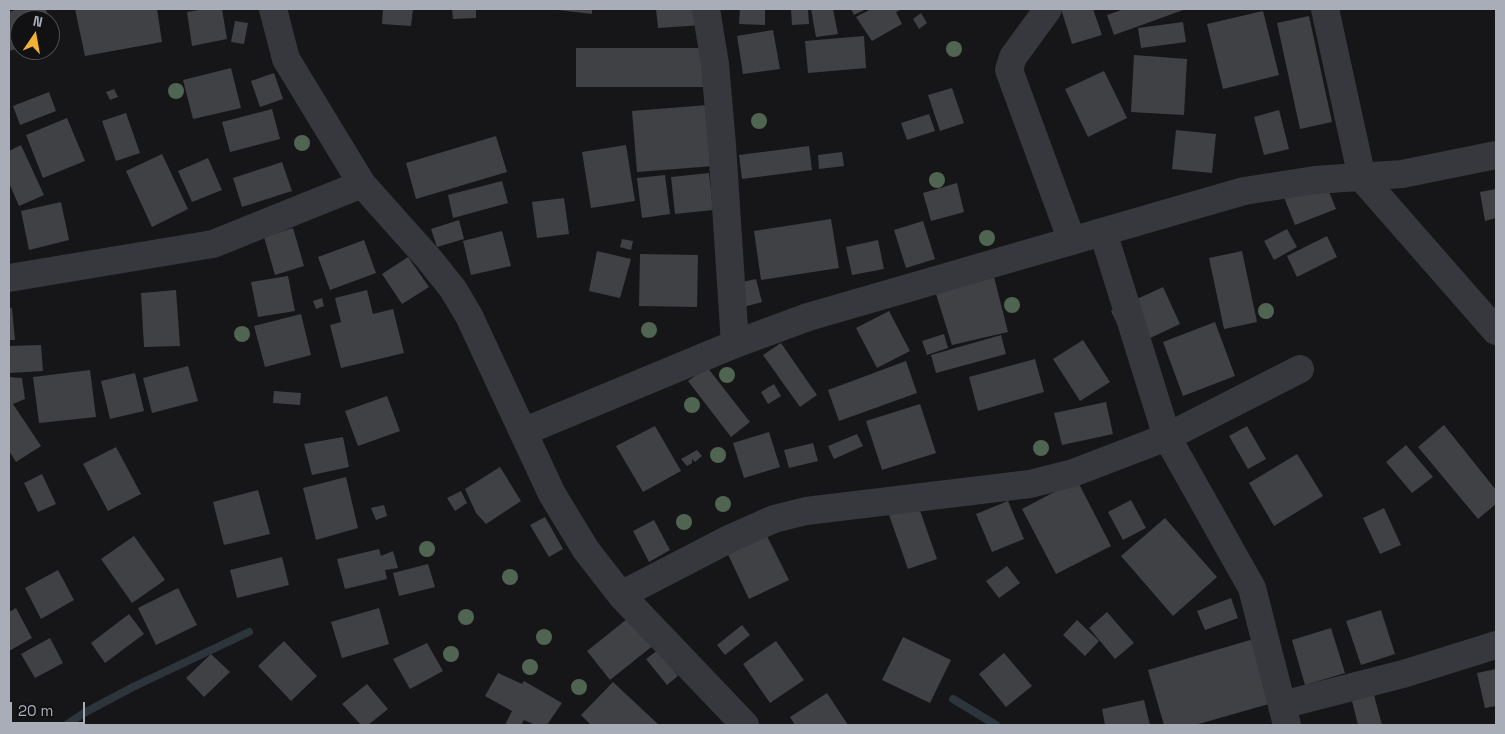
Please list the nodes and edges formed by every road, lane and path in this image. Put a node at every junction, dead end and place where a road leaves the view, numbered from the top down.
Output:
1 (273, 9) edge
2 (706, 9) edge
3 (1048, 9) edge
4 (1325, 9) edge
5 (1496, 155) edge
6 (1362, 178) junction
7 (362, 184) junction
8 (1103, 232) junction
9 (1072, 241) junction
10 (9, 278) edge
11 (1496, 331) edge
12 (735, 344) junction
13 (1300, 369) dead end
14 (522, 432) junction
15 (1167, 437) junction
16 (621, 596) junction
17 (1496, 646) edge
18 (1284, 715) edge
19 (745, 725) edge

1 - 7 street
2 - 12 street
3 - 9 street
4 - 6 street
5 - 6 street
6 - 8 street
6 - 11 street
7 - 10 street
7 - 14 street
8 - 9 street
8 - 15 street
9 - 12 street
12 - 14 street
13 - 15 street
14 - 16 street
15 - 16 street
15 - 18 street
16 - 19 street
17 - 18 street

